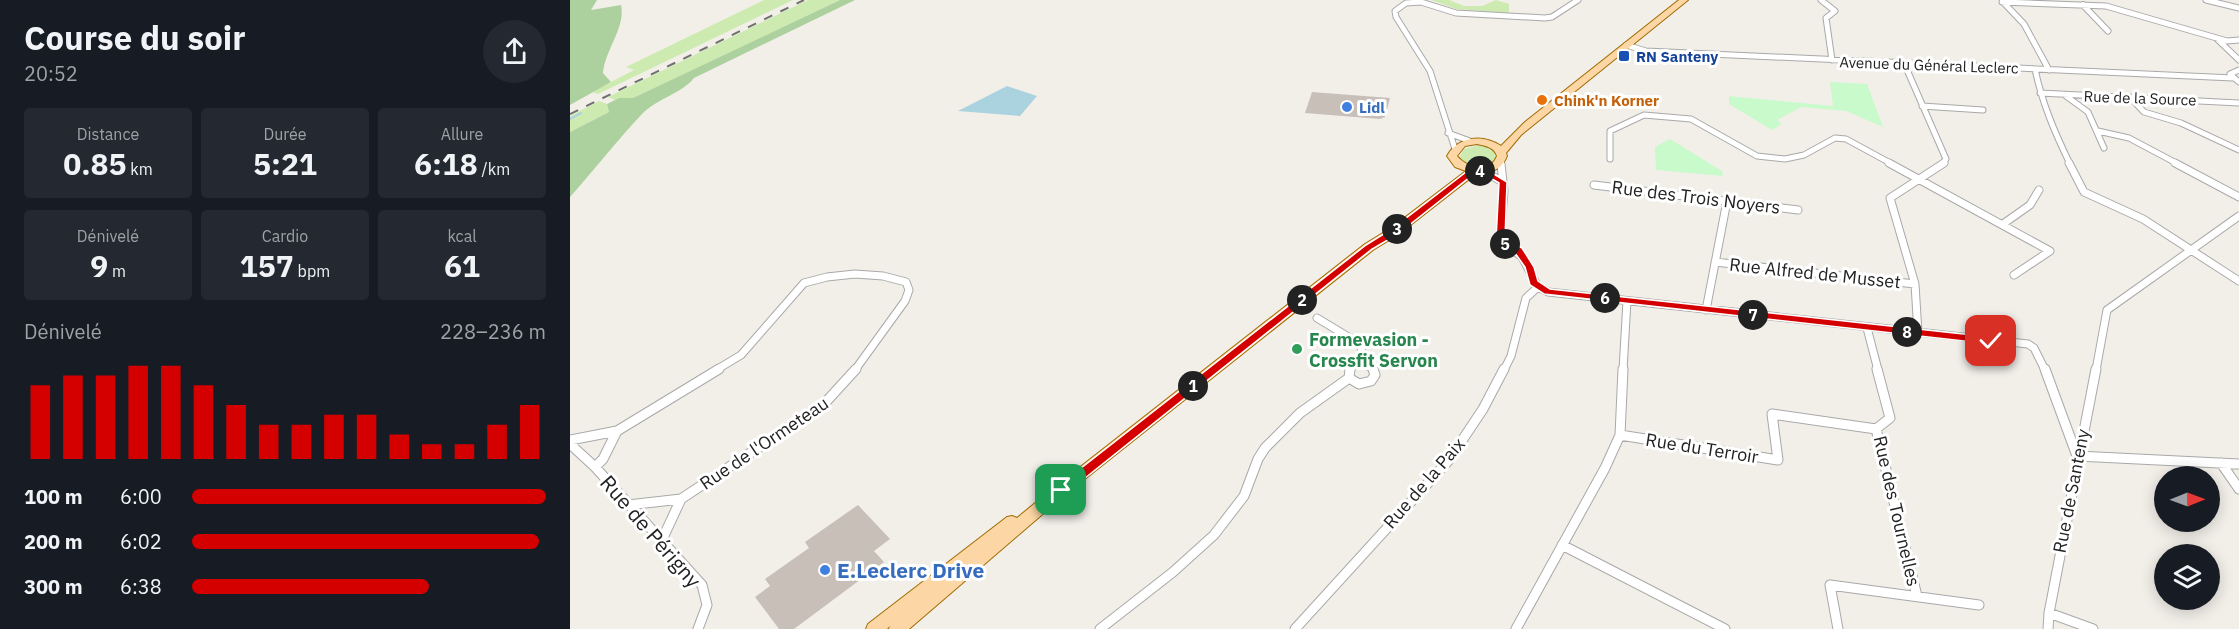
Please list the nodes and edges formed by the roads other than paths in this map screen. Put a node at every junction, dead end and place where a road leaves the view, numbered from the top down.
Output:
1 (1578, 0) edge
2 (1684, 0) edge
3 (1821, 0) edge
4 (2206, 0) edge
5 (2001, 1) edge
6 (2108, 3) edge
7 (2083, 5) junction
8 (2239, 8) edge
9 (2108, 31) dead end
10 (2215, 37) junction
11 (2239, 40) edge
12 (1626, 45) junction
13 (1832, 60) junction
14 (2239, 60) edge
15 (1904, 63) junction
16 (2035, 69) junction
17 (2049, 70) junction
18 (2239, 70) edge
19 (2233, 78) junction
20 (1582, 80) junction
21 (2239, 82) edge
22 (2040, 93) junction
23 (2066, 96) junction
24 (2130, 97) junction
25 (2239, 103) edge
26 (1922, 106) junction
27 (1983, 110) dead end
28 (2098, 131) junction
29 (1448, 133) junction
30 (1470, 141) junction
31 (1488, 142) junction
32 (2104, 147) dead end
33 (1455, 149) junction
34 (2239, 150) edge
35 (1502, 151) junction
36 (1610, 159) dead end
37 (1501, 164) junction
38 (1459, 165) junction
39 (1478, 171) junction
40 (1918, 177) junction
41 (1503, 182) junction
42 (1594, 185) dead end
43 (2038, 190) dead end
44 (2239, 197) edge
45 (1727, 201) junction
46 (1798, 210) dead end
47 (2239, 216) edge
48 (2003, 224) junction
49 (1369, 247) junction
50 (2191, 250) junction
51 (1715, 262) junction
52 (2014, 275) dead end
53 (2239, 281) edge
54 (1914, 284) junction
55 (1538, 287) junction
56 (1627, 301) junction
57 (1706, 310) junction
58 (1317, 318) dead end
59 (1867, 327) junction
60 (1918, 333) junction
61 (1362, 364) junction
62 (1349, 378) junction
63 (1876, 429) junction
64 (617, 431) junction
65 (1620, 435) junction
66 (570, 442) edge
67 (2077, 456) junction
68 (2222, 463) junction
69 (2239, 464) edge
70 (595, 467) junction
71 (2239, 489) edge
72 (1061, 490) junction
73 (681, 499) junction
74 (628, 505) junction
75 (661, 542) junction
76 (1562, 545) junction
77 (1917, 596) junction
78 (1979, 605) dead end
79 (2049, 613) junction
80 (698, 629) edge
81 (873, 629) edge
82 (897, 629) edge
83 (1100, 629) edge
84 (1295, 629) edge
85 (1516, 629) edge
86 (1725, 629) edge
87 (1838, 629) edge
88 (2049, 629) edge
89 (2093, 629) edge

1 - 29 street
2 - 12 main road
3 - 13 street
4 - 8 street
5 - 7 street
5 - 17 street
6 - 7 street
6 - 10 street
7 - 9 street
10 - 11 street
10 - 14 street
12 - 13 street, Avenue du Général Leclerc
12 - 20 main road
13 - 15 street, Avenue du Général Leclerc
15 - 16 street, Avenue du Général Leclerc
15 - 26 street
16 - 17 street, Avenue du Général Leclerc
16 - 22 street
17 - 19 street, Avenue du Général Leclerc
18 - 19 street
19 - 21 street
20 - 31 main road
20 - 35 main road
22 - 23 street, Rue de la Source
22 - 50 street
23 - 24 street, Rue de la Source
23 - 28 street
24 - 25 street, Rue de la Source
24 - 34 street
26 - 27 street
26 - 40 street
28 - 32 street
28 - 44 street
29 - 30 street
29 - 33 street
30 - 31 main road
30 - 33 main road
31 - 35 main road
33 - 38 main road
35 - 37 main road
36 - 40 street
37 - 39 main road
37 - 41 street
38 - 39 main road
38 - 49 main road
39 - 41 street
39 - 49 main road
40 - 48 street
40 - 54 street
41 - 55 street
42 - 45 street, Rue des Trois Noyers
43 - 48 street
45 - 46 street, Rue des Trois Noyers
45 - 51 street
47 - 50 street, Rue de Santeny
48 - 52 street
49 - 72 main road
50 - 53 street
50 - 67 street, Rue de Santeny
51 - 54 street, Rue Alfred de Musset
51 - 57 street
54 - 60 street
55 - 56 street
55 - 84 street, Rue de la Paix
56 - 57 street
56 - 65 street
57 - 59 street
58 - 61 street
59 - 60 street
59 - 63 street, Rue des Tournelles
60 - 67 street
61 - 62 street
61 - 62 street
62 - 83 street
63 - 65 street, Rue du Terroir
63 - 77 street, Rue des Tournelles
64 - 66 street, Rue de l'Ormeteau
64 - 70 street
64 - 73 street, Rue de l'Ormeteau
65 - 76 street
66 - 70 street, Rue de Périgny
67 - 68 street
67 - 79 street, Rue de Santeny
68 - 69 street
68 - 71 street
70 - 74 street, Rue de Périgny
72 - 81 main road
72 - 82 main road
73 - 74 street, Rue de l'Ormeteau
73 - 75 street, Rue de l'Ormeteau
74 - 75 street, Rue de Périgny
75 - 80 street, Rue de Périgny
76 - 85 street
76 - 86 street
77 - 78 street
77 - 87 street
79 - 88 street, Rue de Santeny
79 - 89 street

